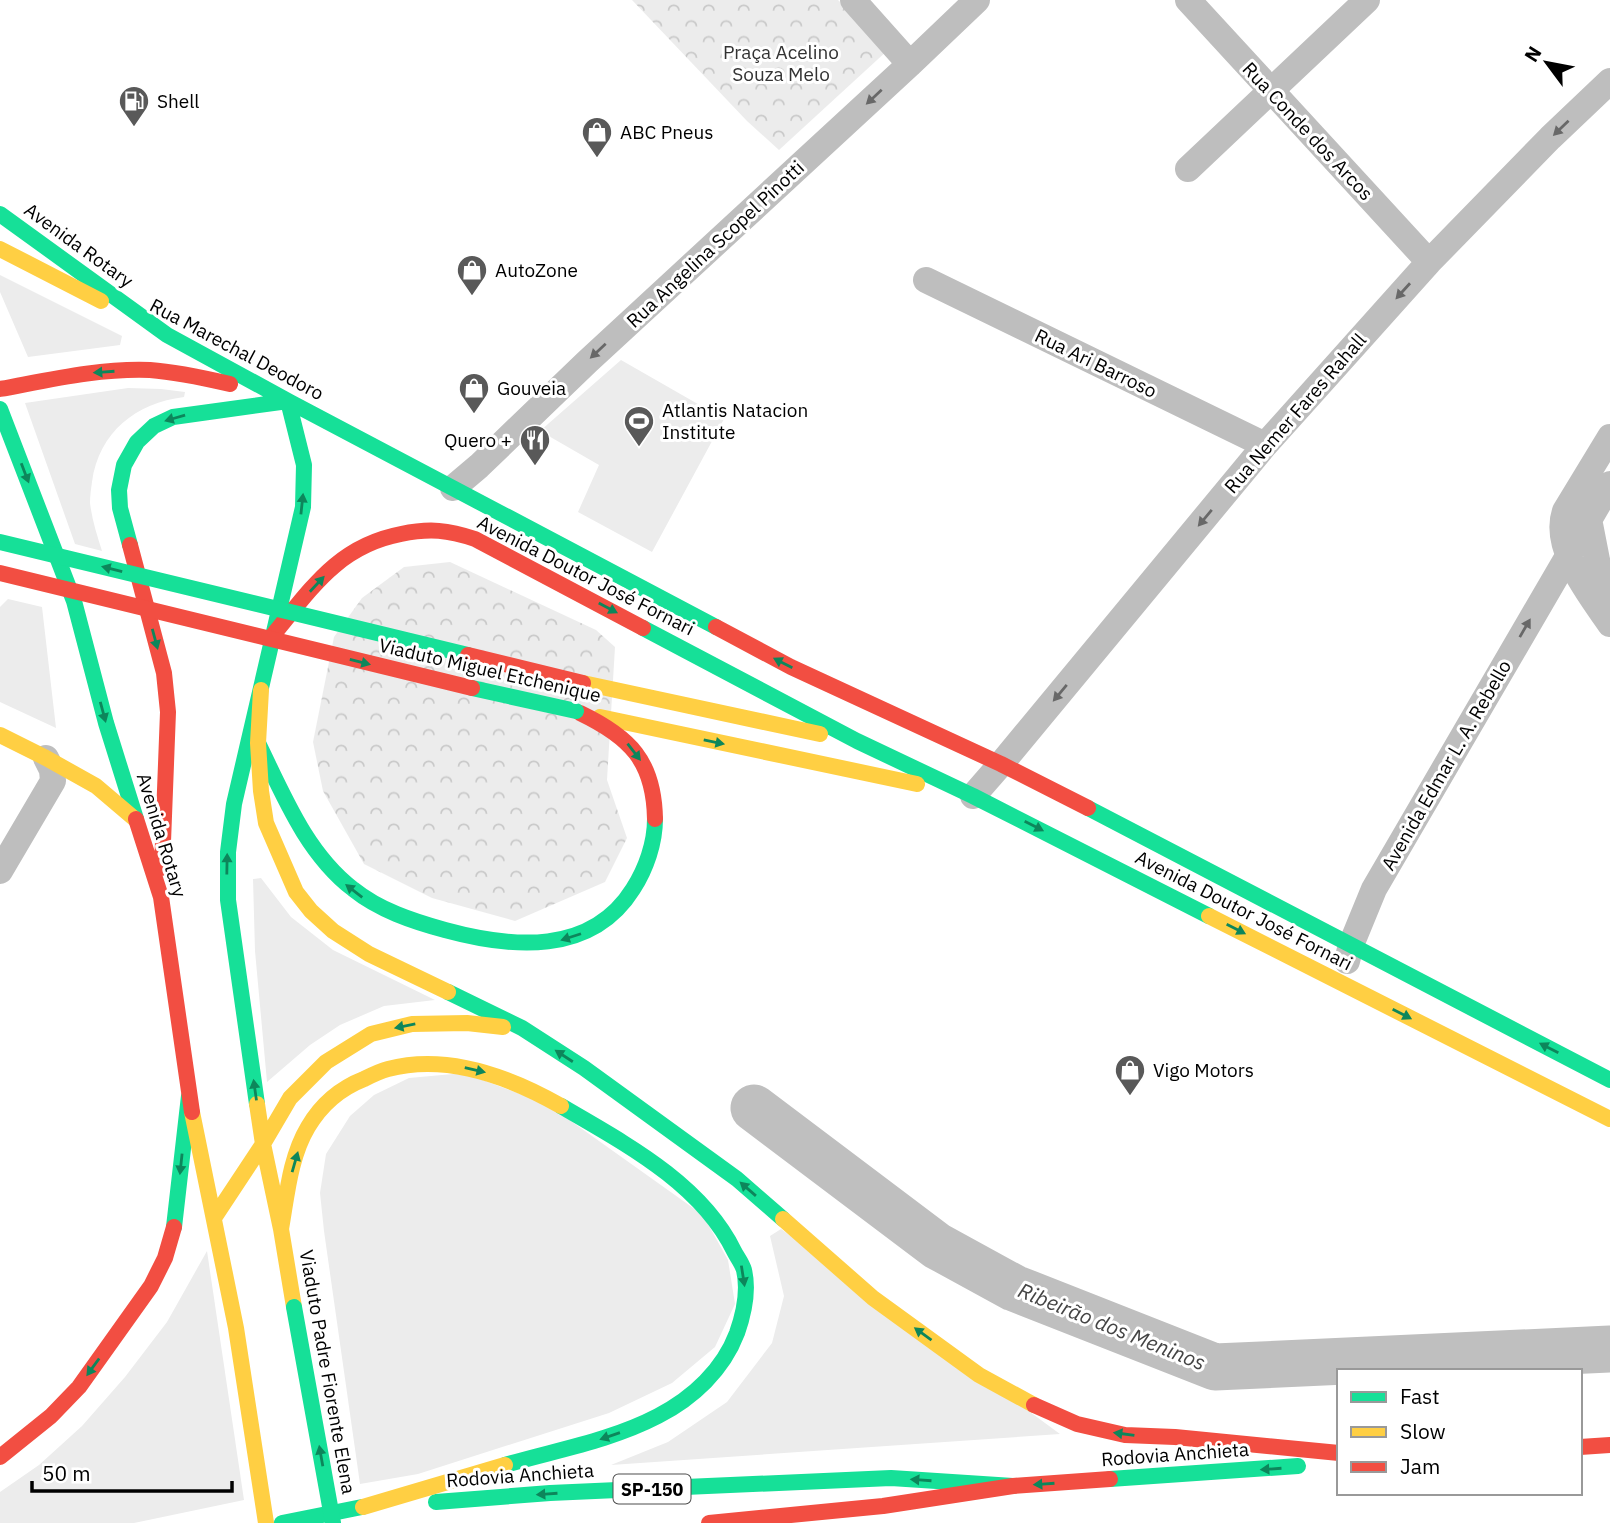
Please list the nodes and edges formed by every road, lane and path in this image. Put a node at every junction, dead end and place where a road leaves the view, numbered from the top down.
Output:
1 (853, 0) edge
2 (977, 0) edge
3 (1188, 0) edge
4 (1367, 0) edge
5 (910, 64) junction
6 (1610, 81) edge
7 (1272, 90) junction
8 (1188, 169) dead end
9 (0, 214) edge
10 (0, 249) edge
11 (1429, 262) junction
12 (926, 280) dead end
13 (167, 335) junction
14 (0, 389) edge
15 (288, 401) junction
16 (0, 409) edge
17 (1610, 437) edge
18 (1265, 445) junction
19 (1610, 484) edge
20 (453, 488) junction
21 (1590, 519) junction
22 (0, 542) edge
23 (0, 555) edge
24 (1568, 555) junction
25 (0, 567) edge
26 (0, 573) edge
27 (1610, 607) edge
28 (1610, 624) edge
29 (273, 636) junction
30 (261, 690) junction
31 (578, 712) junction
32 (0, 735) edge
33 (857, 741) junction
34 (258, 743) junction
35 (909, 749) dead end
36 (948, 756) dead end
37 (46, 758) junction
38 (1001, 764) junction
39 (973, 796) junction
40 (136, 820) junction
41 (0, 872) edge
42 (161, 897) junction
43 (1351, 945) junction
44 (1341, 983) junction
45 (522, 1028) junction
46 (1610, 1080) edge
47 (189, 1096) junction
48 (1610, 1119) edge
49 (263, 1144) junction
50 (214, 1218) junction
51 (281, 1229) junction
52 (1610, 1445) edge
53 (1582, 1447) edge
54 (1337, 1453) edge
55 (0, 1457) edge
56 (1337, 1461) edge
57 (1013, 1486) junction
58 (363, 1507) junction
59 (266, 1523) edge
60 (282, 1523) edge
61 (333, 1523) edge
62 (709, 1523) edge

1 - 5 street
2 - 5 street, Rua Angelina Scopel Pinotti
3 - 7 street, Rua Conde dos Arcos
4 - 7 street
5 -> 20 street, Rua Angelina Scopel Pinotti
6 -> 11 street, Rua Nemer Fares Rahall
7 - 8 street
7 - 11 street, Rua Conde dos Arcos
9 - 13 main road, Avenida Rotary
10 - 13 main road, Rua Marechal Deodoro
11 -> 18 street, Rua Nemer Fares Rahall
12 - 18 street, Rua Ari Barroso
13 - 15 main road, Rua Marechal Deodoro
15 -> 14 main road
15 - 20 main road, Rua Marechal Deodoro
29 -> 15 main road
15 -> 42 main road
16 -> 40 main road, Avenida Rotary
17 - 24 street
18 -> 38 street, Rua Nemer Fares Rahall
19 - 21 street, Avenida Edmar L. A. Rebello
38 -> 20 main road, Avenida Doutor José Fornari
21 - 24 street, Avenida Edmar L. A. Rebello
21 - 27 street
33 -> 22 main road, Viaduto Miguel Etchenique, bridge
23 - 25 main road
24 - 28 street
43 -> 24 street, Avenida Edmar L. A. Rebello
26 -> 31 main road, Viaduto Miguel Etchenique, bridge
29 - 30 main road
29 -> 33 main road, Avenida Doutor José Fornari
30 - 34 main road
49 -> 30 main road
31 -> 34 main road
31 -> 39 main road, Viaduto Miguel Etchenique
32 - 37 main road
33 - 35 main road, Avenida Doutor José Fornari
33 - 39 main road, Avenida Doutor José Fornari
34 - 45 main road
36 - 38 main road, Avenida Doutor José Fornari
37 - 40 main road
37 - 41 street
38 - 39 street, Rua Nemer Fares Rahall
38 - 43 main road, Avenida Doutor José Fornari
39 -> 44 main road, Avenida Doutor José Fornari
40 - 42 main road, Avenida Rotary
42 - 47 main road, Avenida Rotary
43 - 44 street, Avenida Edmar L. A. Rebello
46 -> 43 main road, Avenida Doutor José Fornari
44 -> 48 main road, Avenida Doutor José Fornari
45 -> 49 main road
54 -> 45 main road
47 - 50 main road, Avenida Rotary
47 -> 55 main road
49 - 50 main road
49 - 51 main road
50 - 59 main road, Avenida Rotary
51 -> 58 main road
61 -> 51 main road, Viaduto Padre Fiorente Elena, bridge
52 - 53 main road
56 -> 57 main road, Rodovia Anchieta / SP-150
57 -> 58 main road, Rodovia Anchieta / SP-150
57 - 62 main road, Rodovia Anchieta / SP-150
58 - 60 main road, Rodovia Anchieta / SP-150

